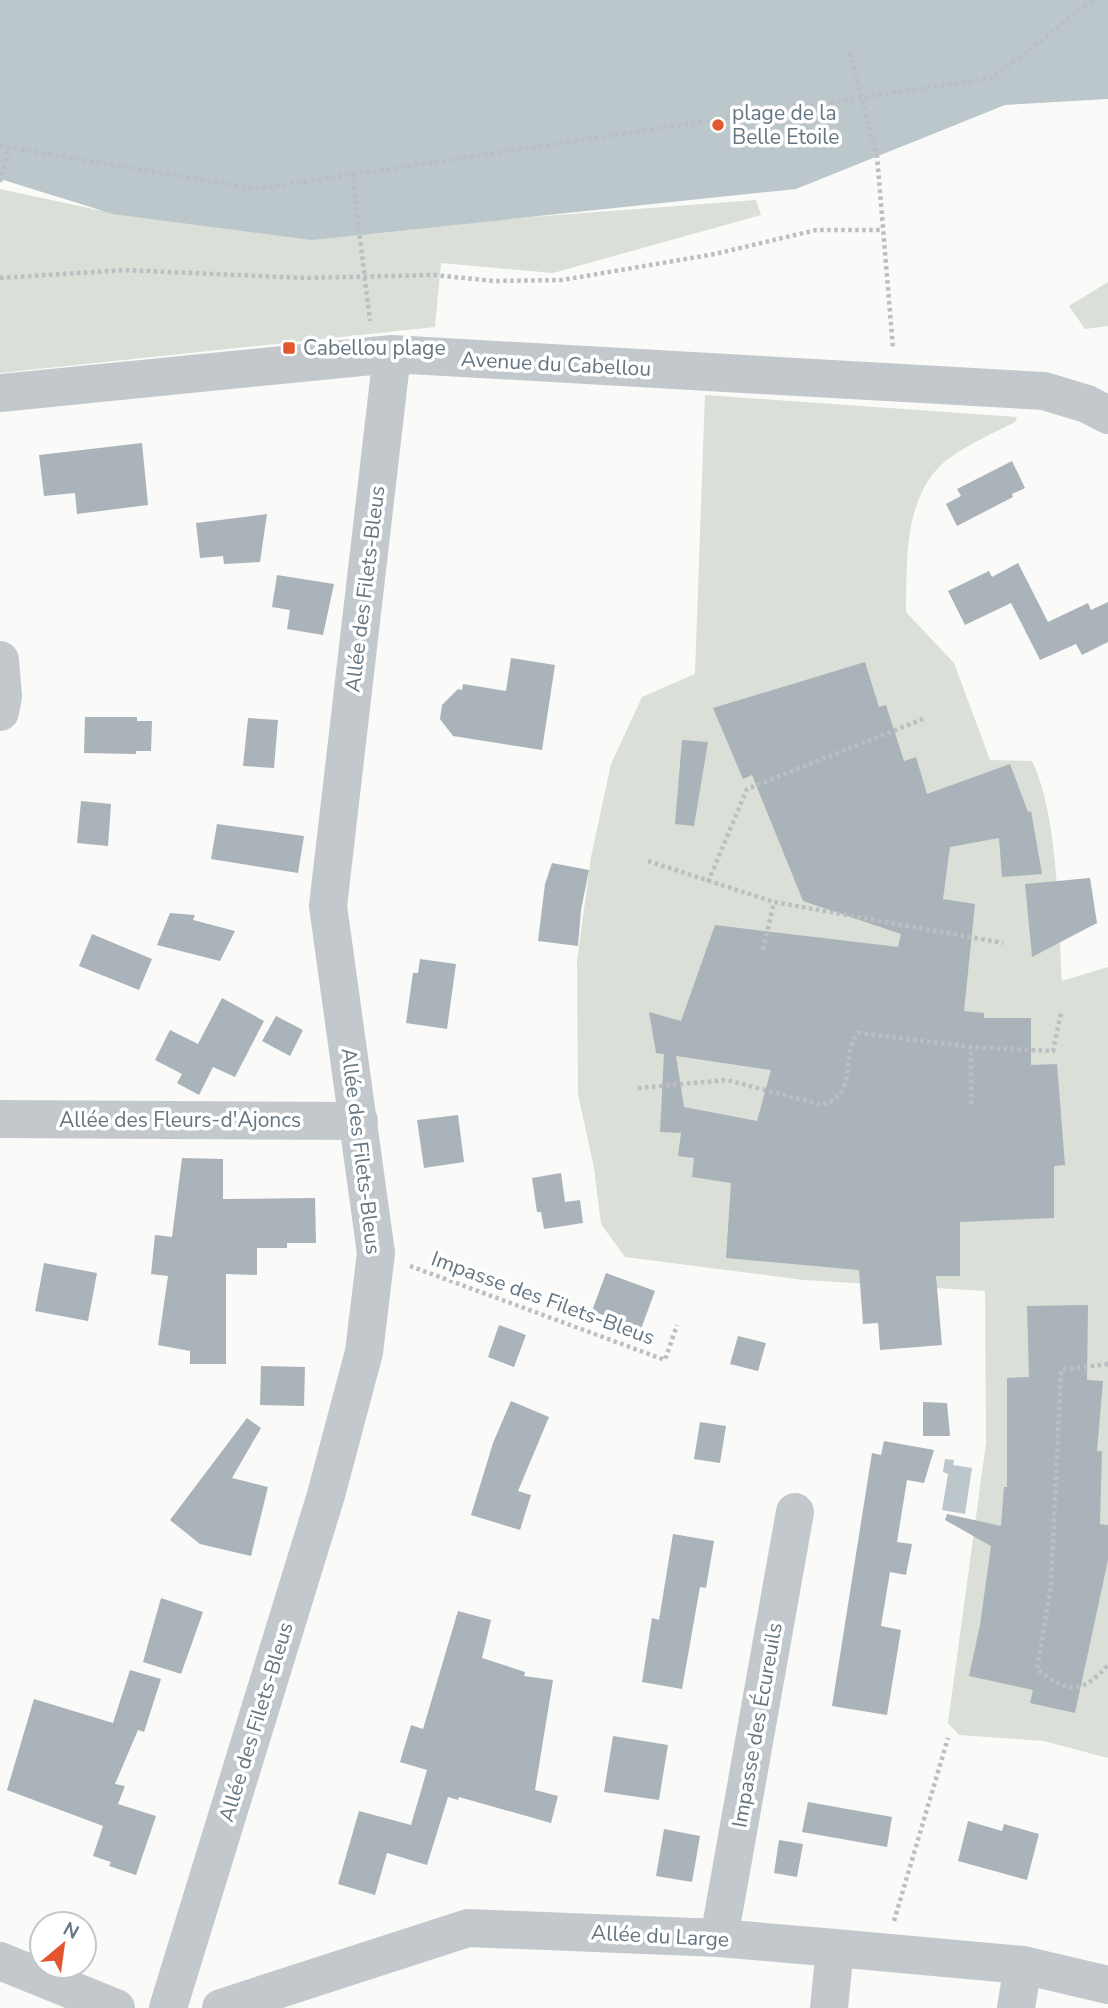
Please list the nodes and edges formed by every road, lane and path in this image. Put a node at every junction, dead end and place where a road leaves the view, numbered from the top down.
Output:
1 (1093, 0) edge
2 (850, 53) dead end
3 (861, 98) junction
4 (0, 146) edge
5 (9, 148) junction
6 (352, 173) junction
7 (0, 182) edge
8 (883, 230) junction
9 (363, 276) junction
10 (0, 278) edge
11 (384, 355) junction
12 (895, 383) junction
13 (0, 393) edge
14 (1108, 415) edge
15 (0, 660) edge
16 (0, 712) edge
17 (923, 719) dead end
18 (648, 861) dead end
19 (708, 882) junction
20 (774, 902) junction
21 (1003, 943) dead end
22 (763, 950) dead end
23 (1061, 1013) dead end
24 (971, 1047) junction
25 (638, 1088) dead end
26 (971, 1104) dead end
27 (0, 1119) edge
28 (359, 1121) junction
29 (376, 1253) junction
30 (677, 1325) dead end
31 (1108, 1364) edge
32 (795, 1512) dead end
33 (1108, 1665) edge
34 (948, 1738) dead end
35 (719, 1938) junction
36 (835, 1948) junction
37 (889, 1952) junction
38 (0, 1961) edge
39 (1023, 1965) junction
40 (1108, 1985) edge
41 (117, 2008) edge
42 (168, 2008) edge
43 (221, 2008) edge
44 (829, 2008) edge
45 (1016, 2008) edge

1 - 3 path
2 - 3 path
3 - 6 path
3 - 8 path
4 - 5 path
5 - 6 path
5 - 7 path
6 - 9 path
8 - 9 path
8 - 12 path
9 - 10 path
9 - 11 path
11 - 12 street, Avenue du Cabellou
11 - 13 street, Avenue du Cabellou
11 - 28 street, Allée des Filets-Bleus
12 - 14 street, Avenue du Cabellou
15 - 16 street
17 - 19 path
18 - 19 path
19 - 20 path
20 - 21 path
20 - 22 path
23 - 24 path
24 - 25 path
24 - 26 path
27 - 28 street, Allée des Fleurs-d'Ajoncs
28 - 29 street, Allée des Filets-Bleus
29 - 30 path, Impasse des Filets-Bleus
29 - 42 street, Allée des Filets-Bleus
31 - 33 path
32 - 35 street, Impasse des Écureuils
34 - 37 path
35 - 36 street, Allée du Large
35 - 43 street, Allée du Large
36 - 37 street, Allée du Large
36 - 44 street
37 - 39 street, Allée du Large
38 - 41 street
39 - 40 street, Allée du Large
39 - 45 street

